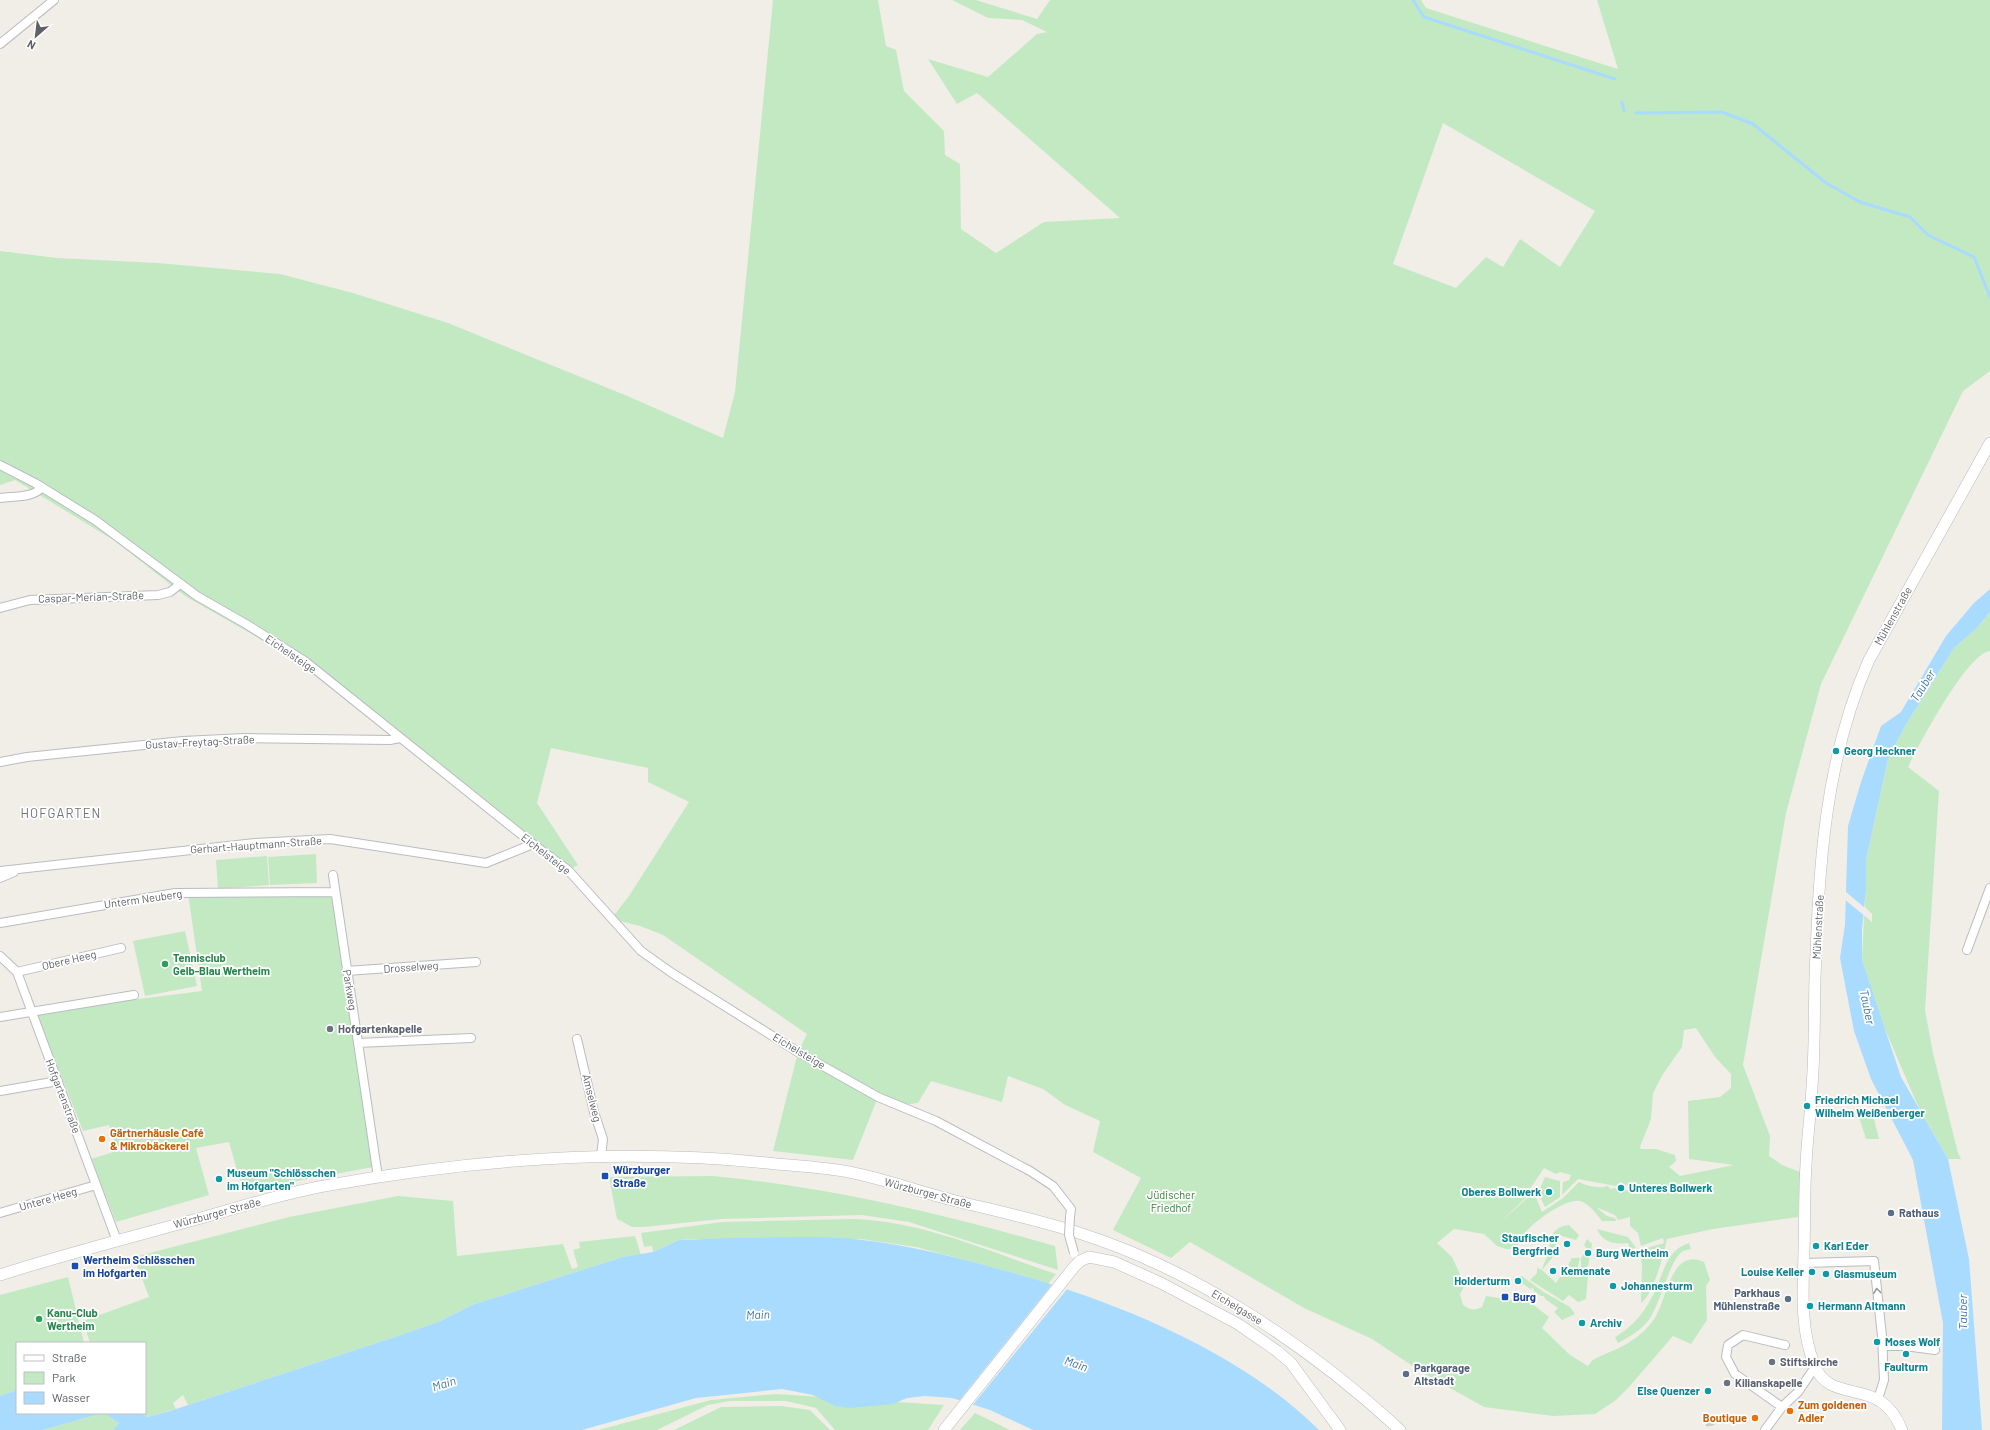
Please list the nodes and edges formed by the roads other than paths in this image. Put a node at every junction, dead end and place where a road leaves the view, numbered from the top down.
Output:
1 (54, 0) edge
2 (0, 44) edge
3 (1990, 443) edge
4 (0, 465) edge
5 (42, 488) junction
6 (0, 498) edge
7 (180, 584) junction
8 (0, 608) edge
9 (400, 738) junction
10 (0, 762) edge
11 (533, 844) junction
12 (22, 868) junction
13 (0, 871) edge
14 (333, 875) dead end
15 (0, 878) edge
16 (1990, 888) edge
17 (336, 892) junction
18 (0, 923) edge
19 (121, 948) dead end
20 (1967, 950) dead end
21 (0, 956) edge
22 (476, 962) dead end
23 (346, 971) junction
24 (17, 972) junction
25 (134, 995) dead end
26 (31, 1011) junction
27 (0, 1017) edge
28 (471, 1038) dead end
29 (577, 1039) dead end
30 (358, 1044) junction
31 (58, 1081) junction
32 (0, 1091) edge
33 (601, 1156) junction
34 (378, 1177) junction
35 (96, 1186) junction
36 (0, 1213) edge
37 (1053, 1225) joint
38 (117, 1241) junction
39 (1076, 1260) junction
40 (1804, 1263) junction
41 (0, 1275) edge
42 (1785, 1345) dead end
43 (1883, 1346) junction
44 (1935, 1350) dead end
45 (1815, 1367) junction
46 (1878, 1399) junction
47 (1782, 1407) junction
48 (944, 1430) edge
49 (1340, 1430) edge
50 (1398, 1430) edge
51 (1765, 1430) edge
52 (1902, 1430) edge

1 - 2 street
3 - 40 main road, Mühlenstraße
4 - 5 street, Eichelsteige
5 - 6 street
5 - 7 street, Eichelsteige
7 - 8 street, Caspar-Merian-Straße
7 - 9 street, Eichelsteige
9 - 10 street, Gustav-Freytag-Straße
9 - 11 street, Eichelsteige
11 - 12 street, Gerhart-Hauptmann-Straße
11 - 39 street, Eichelsteige, bridge
12 - 13 street, Gerhart-Hauptmann-Straße
12 - 15 street, Gerhart-Hauptmann-Straße
14 - 17 street, Parkweg
16 - 20 street
17 - 18 street, Unterm Neuberg
17 - 23 street, Parkweg
19 - 24 street, Obere Heeg
21 - 24 street, Hofgartenstraße
22 - 23 street, Drosselweg
23 - 30 street, Parkweg
24 - 26 street, Hofgartenstraße
25 - 26 street
26 - 27 street
26 - 31 street, Hofgartenstraße
28 - 30 street
29 - 33 street, Amselweg
30 - 34 street, Parkweg
31 - 32 street
31 - 35 street, Hofgartenstraße
33 - 34 main road, Würzburger Straße
33 - 37 main road, Würzburger Straße
34 - 38 main road, Würzburger Straße
35 - 36 street, Untere Heeg
35 - 38 street, Hofgartenstraße
37 - 50 main road, Eichelgasse
38 - 41 main road, Würzburger Straße
39 - 48 main road
39 - 49 main road
43 -> 40 street
40 - 45 main road, Mühlenstraße
42 - 47 street
43 - 44 street
43 - 46 street
45 - 46 main road
45 - 47 street
46 - 52 main road
47 - 51 street

